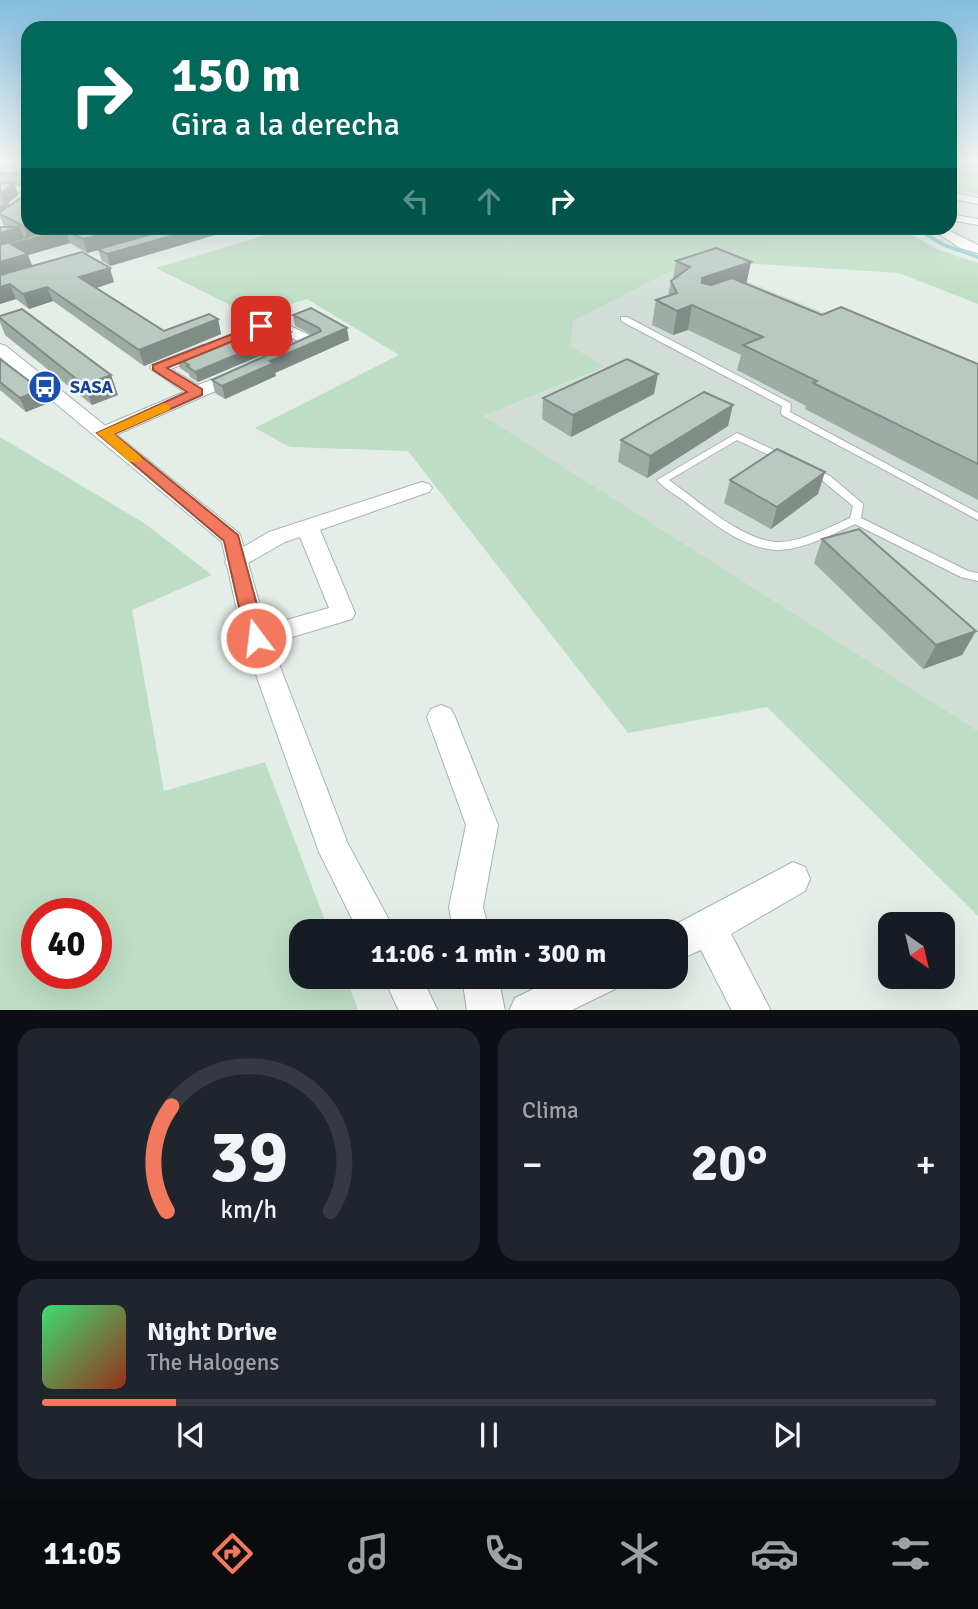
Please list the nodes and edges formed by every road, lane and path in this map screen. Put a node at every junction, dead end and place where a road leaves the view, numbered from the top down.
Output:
1 (957, 218) edge
2 (978, 222) edge
3 (948, 235) edge
4 (978, 249) edge
5 (624, 319) dead end
6 (248, 331) edge
7 (222, 342) edge
8 (0, 349) edge
9 (286, 354) edge
10 (261, 365) edge
11 (197, 392) junction
12 (104, 433) junction
13 (422, 488) dead end
14 (978, 517) edge
15 (855, 520) junction
16 (307, 526) junction
17 (236, 562) junction
18 (978, 577) edge
19 (256, 638) junction
20 (441, 717) dead end
21 (793, 879) dead end
22 (371, 919) edge
23 (468, 919) edge
24 (709, 928) junction
25 (688, 938) edge
26 (408, 989) edge
27 (482, 989) edge
28 (574, 989) edge
29 (419, 1010) edge
30 (486, 1010) edge
31 (528, 1010) edge
32 (752, 1010) edge

1 - 2 street
3 - 4 street
5 - 14 lane
6 - 9 street
7 - 11 street
8 - 12 street
10 - 11 street
11 - 12 street
12 - 17 street
13 - 16 street
15 - 15 lane
15 - 18 lane
16 - 17 street
16 - 19 street
17 - 19 street
19 - 22 street
20 - 23 street
21 - 24 street
24 - 25 street
24 - 32 street
26 - 29 street
27 - 30 street
28 - 31 street

